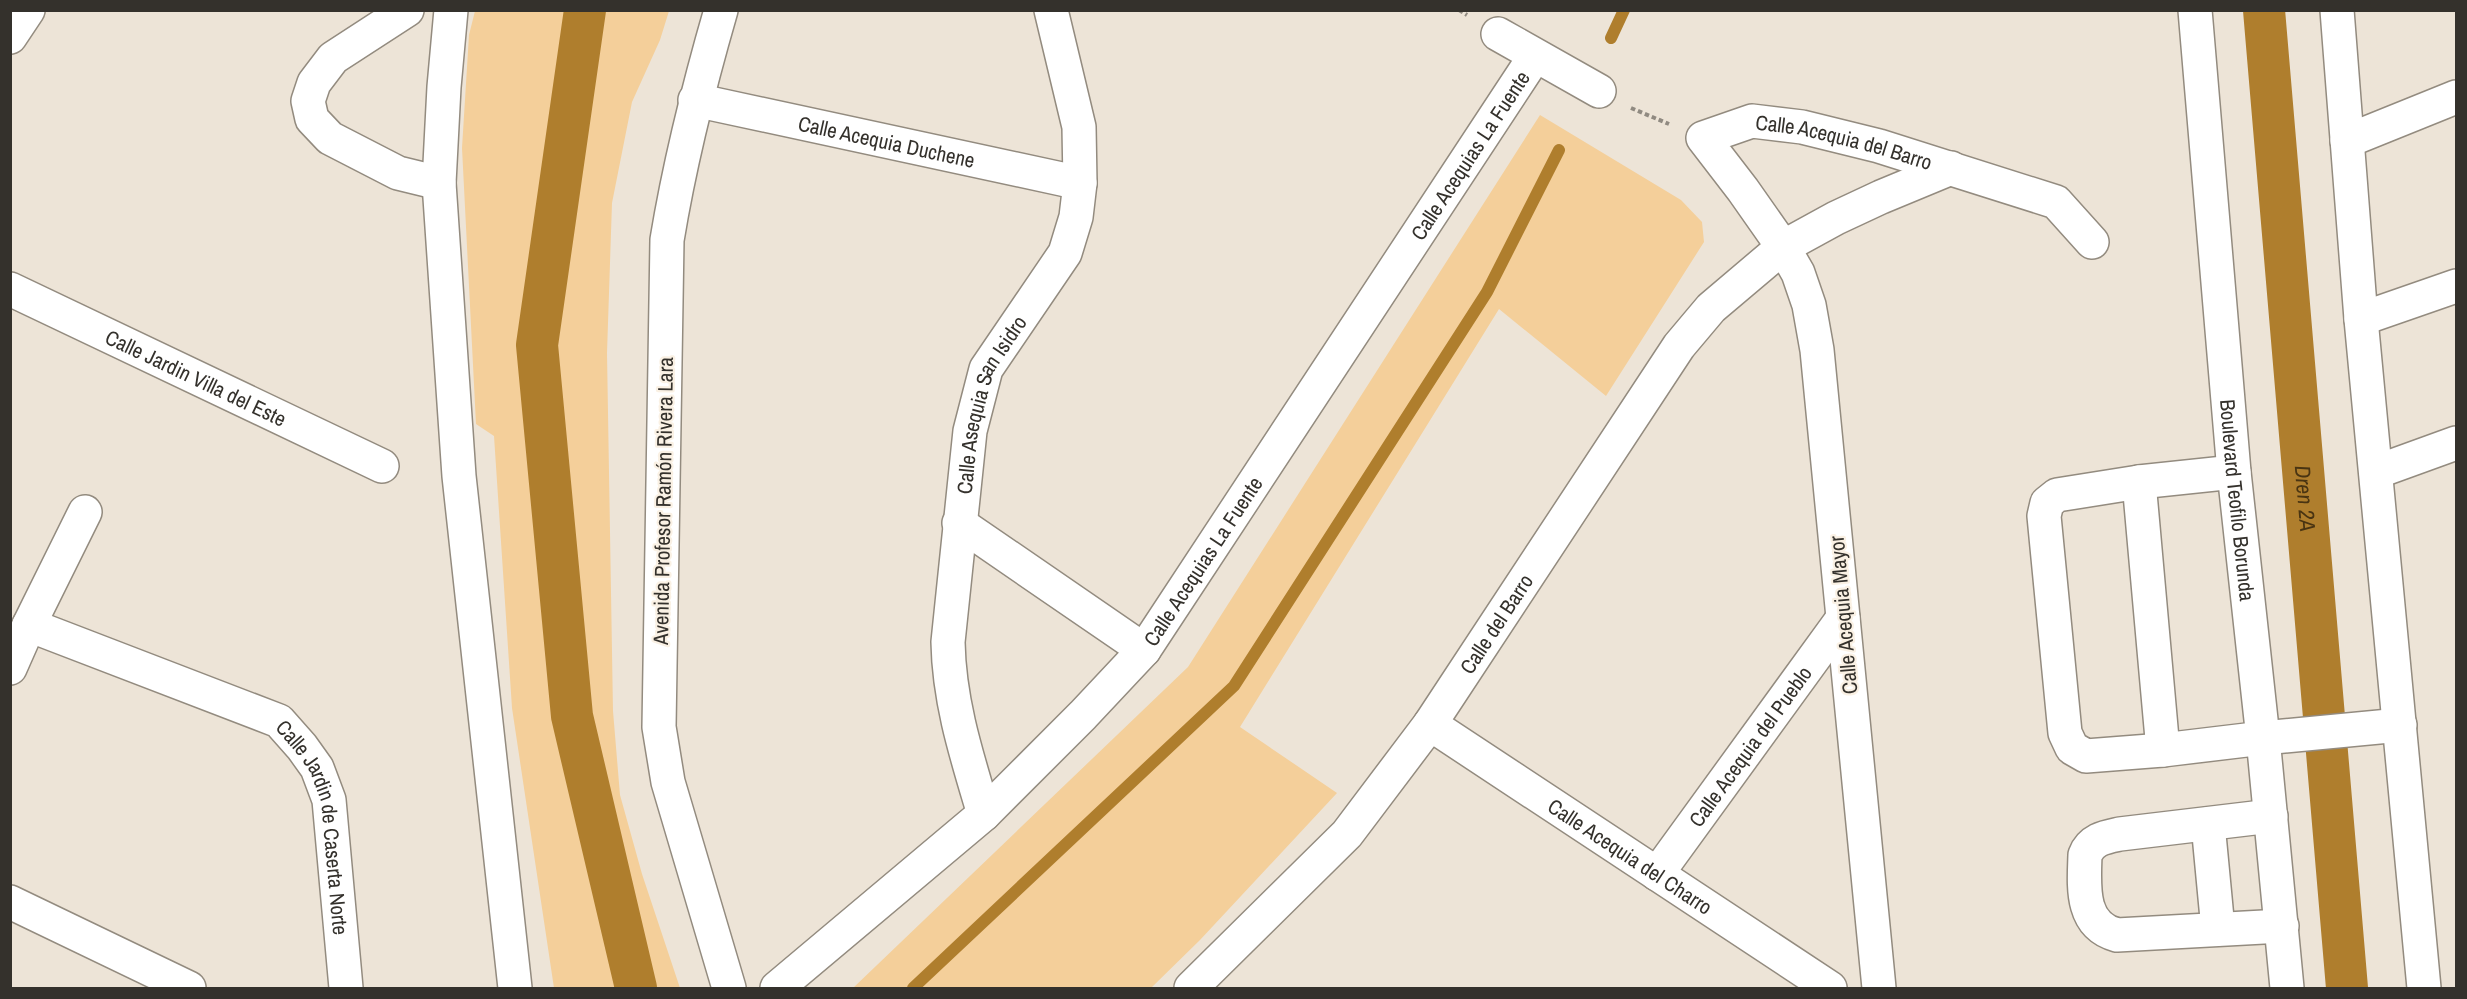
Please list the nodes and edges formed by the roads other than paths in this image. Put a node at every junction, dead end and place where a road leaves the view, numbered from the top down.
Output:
1 (28, 10) edge
2 (407, 10) edge
3 (451, 10) edge
4 (721, 10) edge
5 (1051, 10) edge
6 (2195, 10) edge
7 (2337, 10) edge
8 (1498, 34) dead end
9 (10, 37) edge
10 (1535, 56) junction
11 (1610, 98) road end
12 (2457, 98) edge
13 (695, 100) junction
14 (2347, 141) junction
15 (1951, 168) junction
16 (439, 183) junction
17 (1080, 183) junction
18 (2092, 242) dead end
19 (1783, 247) junction
20 (2457, 286) edge
21 (10, 289) edge
22 (2361, 319) junction
23 (2457, 443) edge
24 (382, 466) dead end
25 (2234, 472) junction
26 (2376, 472) junction
27 (2139, 482) junction
28 (85, 512) dead end
29 (959, 523) junction
30 (1843, 618) junction
31 (29, 624) junction
32 (1144, 650) junction
33 (10, 668) edge
34 (1430, 724) junction
35 (2400, 725) junction
36 (2276, 736) junction
37 (2163, 750) junction
38 (984, 814) junction
39 (2271, 816) junction
40 (2208, 824) junction
41 (1657, 874) junction
42 (10, 902) edge
43 (2282, 926) junction
44 (2218, 929) junction
45 (189, 988) edge
46 (346, 988) edge
47 (515, 988) edge
48 (729, 988) edge
49 (777, 988) edge
50 (1191, 988) edge
51 (1830, 988) edge
52 (1879, 988) edge
53 (2287, 988) edge
54 (2424, 988) edge

1 - 9 street
2 - 16 street
3 - 16 street
4 - 13 street, Avenida Profesor Ramón Rivera Lara
5 - 17 street, Calle Asequia San Isidro
6 - 25 street, Boulevard Teofilo Borunda
7 - 14 street
8 - 10 street
10 - 11 street
10 - 32 street, Calle Acequias La Fuente
12 - 14 street
13 - 17 street, Calle Acequia Duchene
13 - 48 street, Avenida Profesor Ramón Rivera Lara
14 - 22 street
15 - 18 street, Calle Acequia del Barro
15 - 19 street, Calle Acequia del Barro
15 - 19 street, Calle Acequia del Barro
16 - 47 street
17 - 29 street, Calle Asequia San Isidro
19 - 30 street, Calle Acequia Mayor
19 - 34 street, Calle del Barro
20 - 22 street
21 - 24 street, Calle Jardin Villa del Este
22 - 26 street
23 - 26 street
25 - 27 street
25 - 36 street, Boulevard Teofilo Borunda
26 - 35 street
27 - 37 street
27 - 37 street
28 - 31 street
29 - 32 street
29 - 38 street, Calle Asequia San Isidro
30 - 41 street, Calle Acequia del Pueblo
30 - 52 street, Calle Acequia Mayor
31 - 33 street
31 - 46 street, Calle Jardin de Caserta Norte
32 - 38 street, Calle Acequias La Fuente
34 - 41 street, Calle Acequia del Charro
34 - 50 street, Calle del Barro
35 - 36 street
35 - 54 street
36 - 37 street
36 - 39 street, Boulevard Teofilo Borunda
38 - 49 street, Calle Acequias La Fuente
39 - 40 street
39 - 43 street, Boulevard Teofilo Borunda
40 - 44 street
40 - 44 street
41 - 51 street, Calle Acequia del Charro
42 - 45 street
43 - 44 street
43 - 53 street, Boulevard Teofilo Borunda

